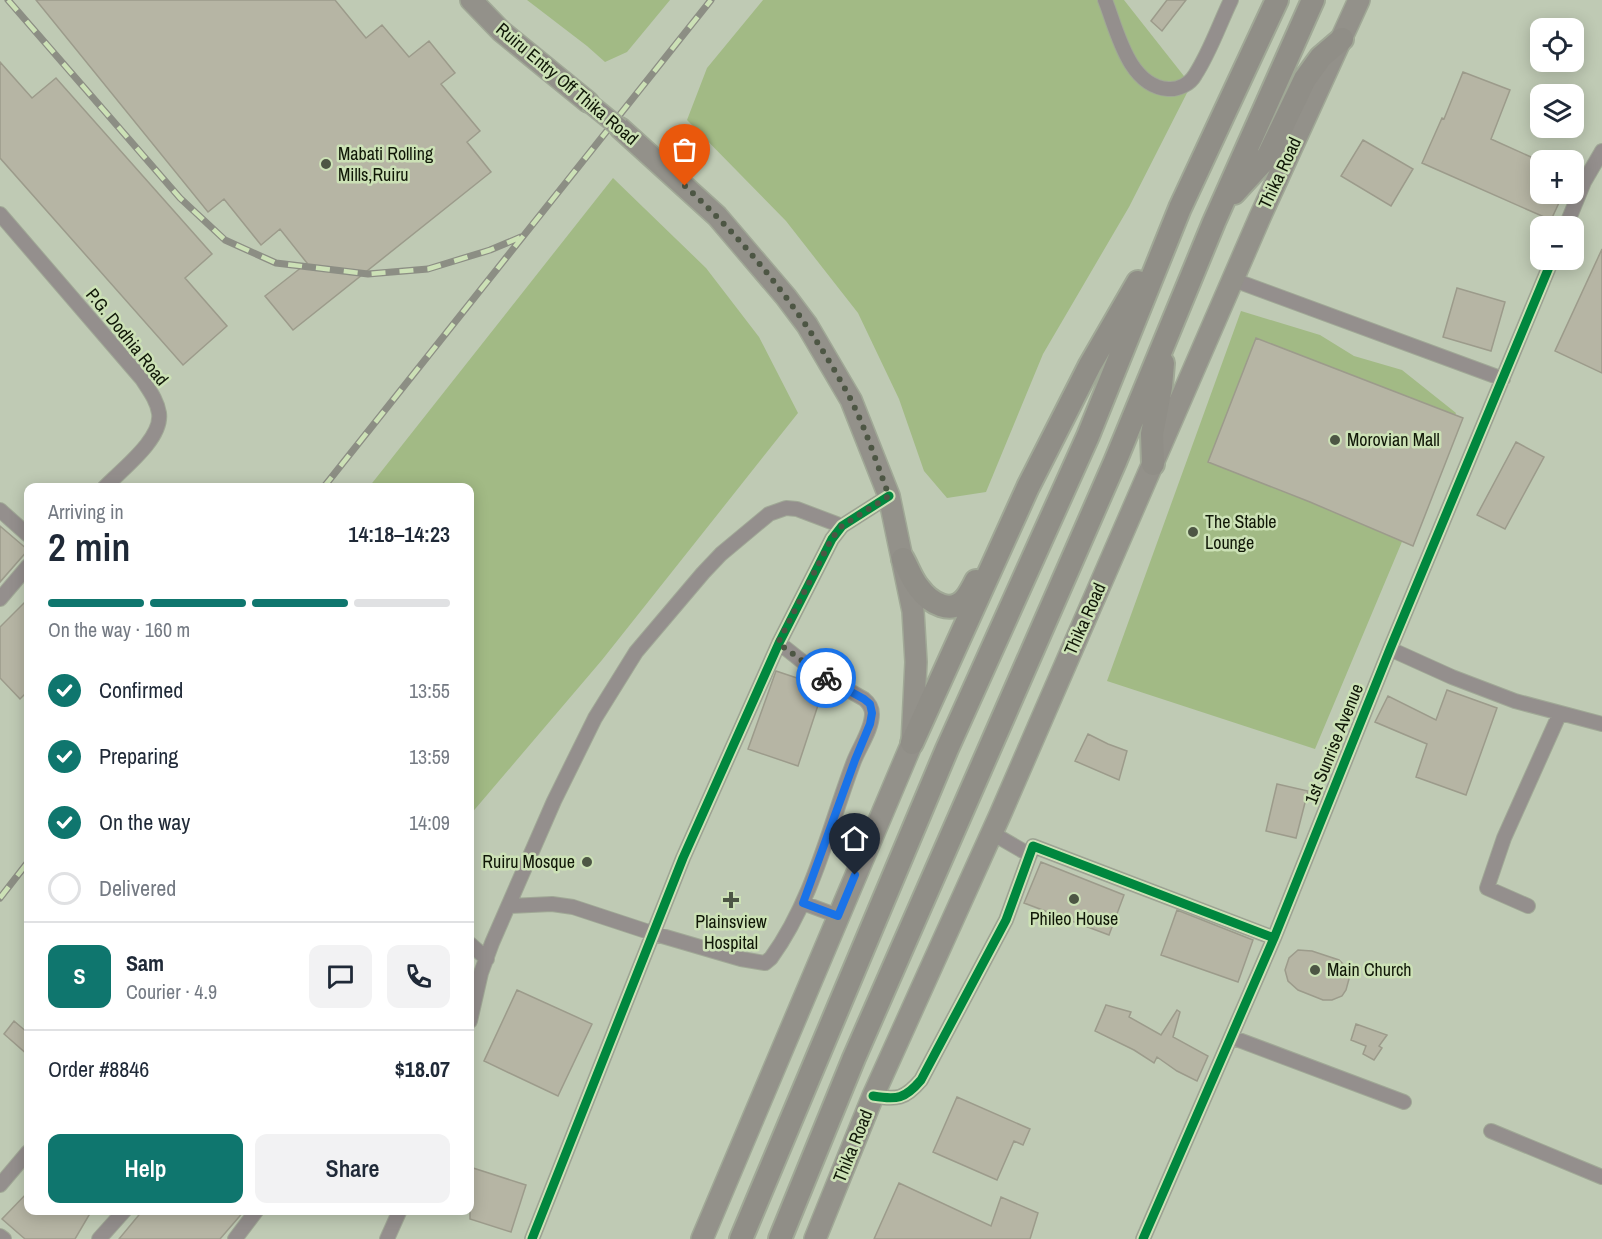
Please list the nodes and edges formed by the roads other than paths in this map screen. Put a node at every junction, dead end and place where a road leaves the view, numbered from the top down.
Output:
1 (471, 0) edge
2 (1105, 0) edge
3 (1231, 0) edge
4 (1277, 0) edge
5 (1313, 0) edge
6 (1359, 0) edge
7 (1342, 39) junction
8 (588, 102) joint
9 (620, 128) joint
10 (1602, 150) edge
11 (1180, 208) junction
12 (1220, 209) junction
13 (0, 214) edge
14 (1570, 216) edge
15 (1548, 270) edge
16 (1233, 280) junction
17 (1163, 347) junction
18 (1503, 380) junction
19 (1153, 464) junction
20 (109, 483) edge
21 (1028, 487) junction
22 (889, 496) junction
23 (0, 510) edge
24 (842, 526) junction
25 (24, 531) edge
26 (903, 559) junction
27 (24, 571) edge
28 (0, 599) edge
29 (778, 643) junction
30 (1390, 649) junction
31 (1560, 713) junction
32 (1602, 724) edge
33 (912, 743) junction
34 (992, 832) junction
35 (1030, 855) junction
36 (803, 903) junction
37 (510, 906) junction
38 (1528, 906) dead end
39 (838, 916) junction
40 (652, 933) junction
41 (1274, 939) junction
42 (474, 948) edge
43 (487, 959) junction
44 (475, 976) edge
45 (1231, 1037) junction
46 (873, 1095) junction
47 (1404, 1102) dead end
48 (1491, 1131) dead end
49 (24, 1157) edge
50 (1602, 1177) edge
51 (0, 1185) edge
52 (121, 1215) edge
53 (253, 1215) edge
54 (397, 1215) edge
55 (0, 1236) edge
56 (4, 1239) edge
57 (99, 1239) edge
58 (235, 1239) edge
59 (387, 1239) edge
60 (532, 1239) edge
61 (702, 1239) edge
62 (741, 1239) edge
63 (780, 1239) edge
64 (815, 1239) edge
65 (1143, 1239) edge

1 - 8 main road, Ruiru Entry Off Thika Road
2 - 3 street
4 - 11 highway
5 - 12 highway, Thika Road
6 - 7 main road, Thika Road
7 - 12 highway
7 - 16 main road, Thika Road
8 - 9 main road, Ruiru Entry Off Thika Road, bridge
9 - 22 main road, Ruiru Entry Off Thika Road
10 - 14 street
11 - 21 highway
11 - 62 highway
12 - 17 highway, Thika Road
13 - 20 street, P.G. Dodhia Road
15 - 18 street, 1st Sunrise Avenue
16 - 18 street
16 - 19 main road, Thika Road
17 - 19 highway
17 - 63 highway, Thika Road
18 - 30 street, 1st Sunrise Avenue
19 - 34 main road, Thika Road
21 - 26 highway
21 - 33 highway
22 - 24 street
22 - 26 main road, Ruiru Entry Off Thika Road
23 - 25 street
24 - 29 street
24 - 37 street
26 - 33 main road, Ruiru Entry Off Thika Road
27 - 28 street
29 - 36 street
29 - 40 street
30 - 31 street
30 - 41 street, 1st Sunrise Avenue
31 - 32 street
31 - 38 street
33 - 39 main road
34 - 35 street
34 - 46 main road, Thika Road
35 - 41 street
35 - 46 street
36 - 39 street
36 - 40 street
37 - 40 street
37 - 43 street
39 - 61 main road
40 - 60 street
41 - 45 street, 1st Sunrise Avenue
42 - 43 street
43 - 44 street
45 - 47 street
45 - 65 street, 1st Sunrise Avenue
46 - 64 main road, Thika Road
48 - 50 street
49 - 51 street
52 - 57 street
53 - 58 street
54 - 59 street
55 - 56 street

